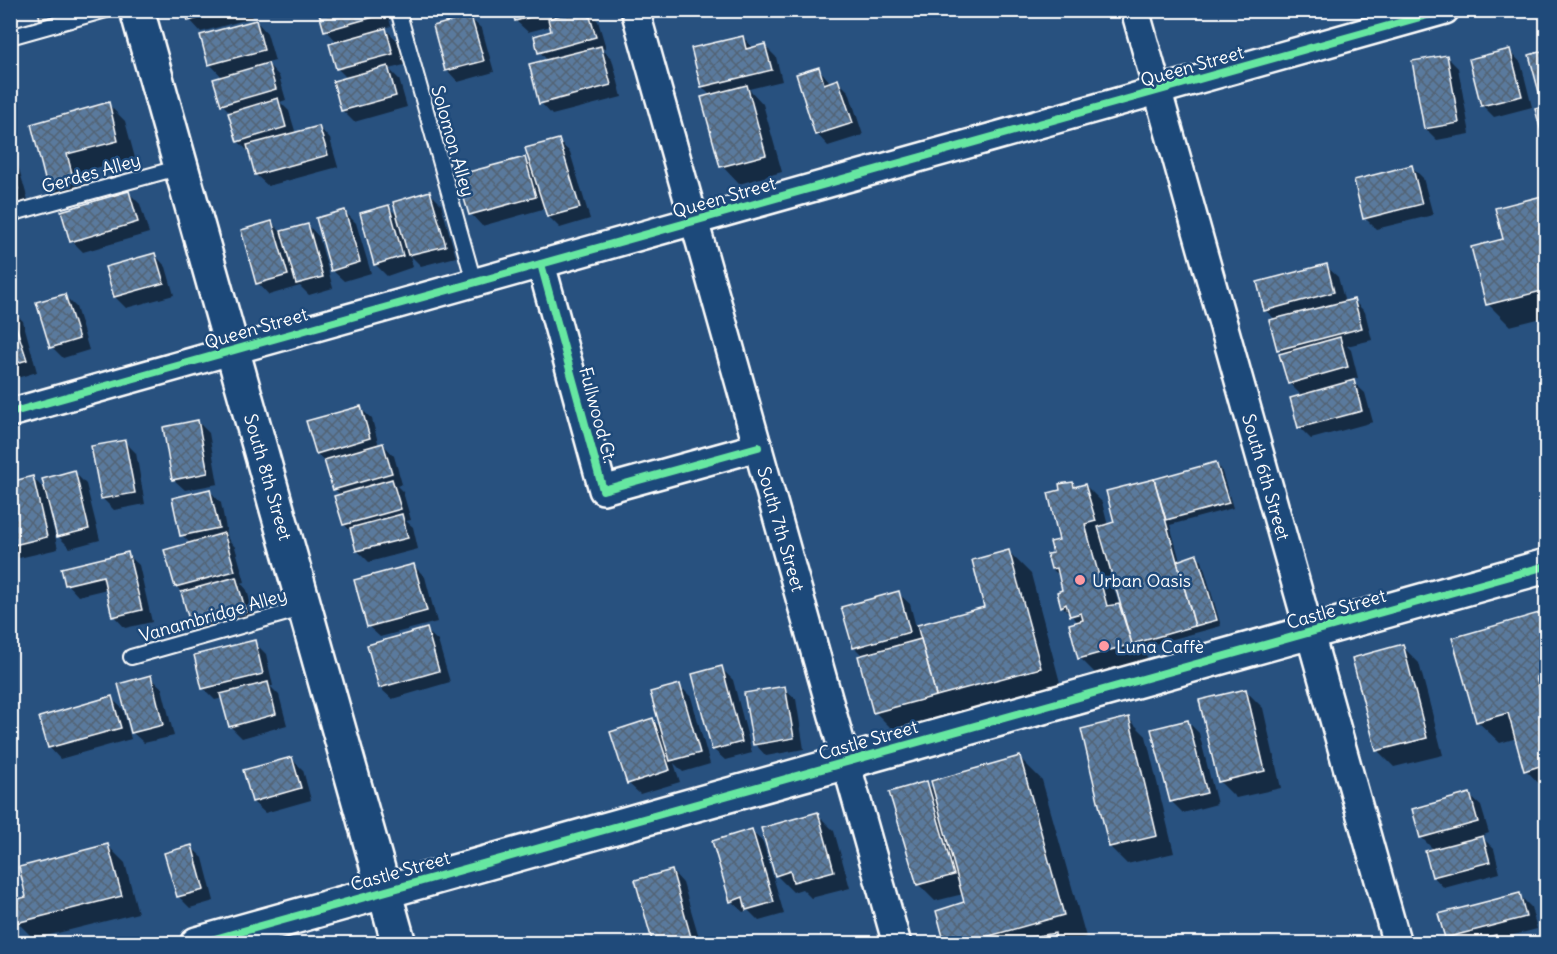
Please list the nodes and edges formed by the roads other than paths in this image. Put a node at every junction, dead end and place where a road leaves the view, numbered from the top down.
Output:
1 (106, 10) edge
2 (137, 10) edge
3 (398, 10) edge
4 (635, 10) edge
5 (1135, 10) edge
6 (1445, 10) edge
7 (10, 37) edge
8 (1157, 91) junction
9 (181, 166) junction
10 (10, 214) edge
11 (694, 221) junction
12 (541, 264) junction
13 (474, 282) junction
14 (232, 350) junction
15 (10, 413) edge
16 (758, 447) junction
17 (1546, 566) edge
18 (305, 608) junction
19 (1309, 632) junction
20 (131, 657) dead end
21 (846, 762) junction
22 (385, 891) junction
23 (197, 944) edge
24 (399, 944) edge
25 (897, 944) edge
26 (1397, 944) edge

1 - 7 lane
2 - 9 street, South 8th Street
3 - 13 lane, Solomon Alley
4 - 11 street, South 7th Street
5 - 8 street, South 6th Street
6 - 8 street, Queen Street
8 - 11 street, Queen Street
8 - 19 street, South 6th Street
9 - 10 lane, Gerdes Alley
9 - 14 street, South 8th Street
11 - 12 street, Queen Street
11 - 16 street, South 7th Street
12 - 13 street, Queen Street
12 - 16 street, Fullwood Ct.
13 - 14 street, Queen Street
14 - 15 street, Queen Street
14 - 18 street, South 8th Street
16 - 21 street, South 7th Street
17 - 19 street, Castle Street
18 - 20 lane, Vanambridge Alley
18 - 22 street, South 8th Street
19 - 21 street, Castle Street
19 - 26 street, South 6th Street
21 - 22 street, Castle Street
21 - 25 street, South 7th Street
22 - 23 street, Castle Street
22 - 24 street, South 8th Street

